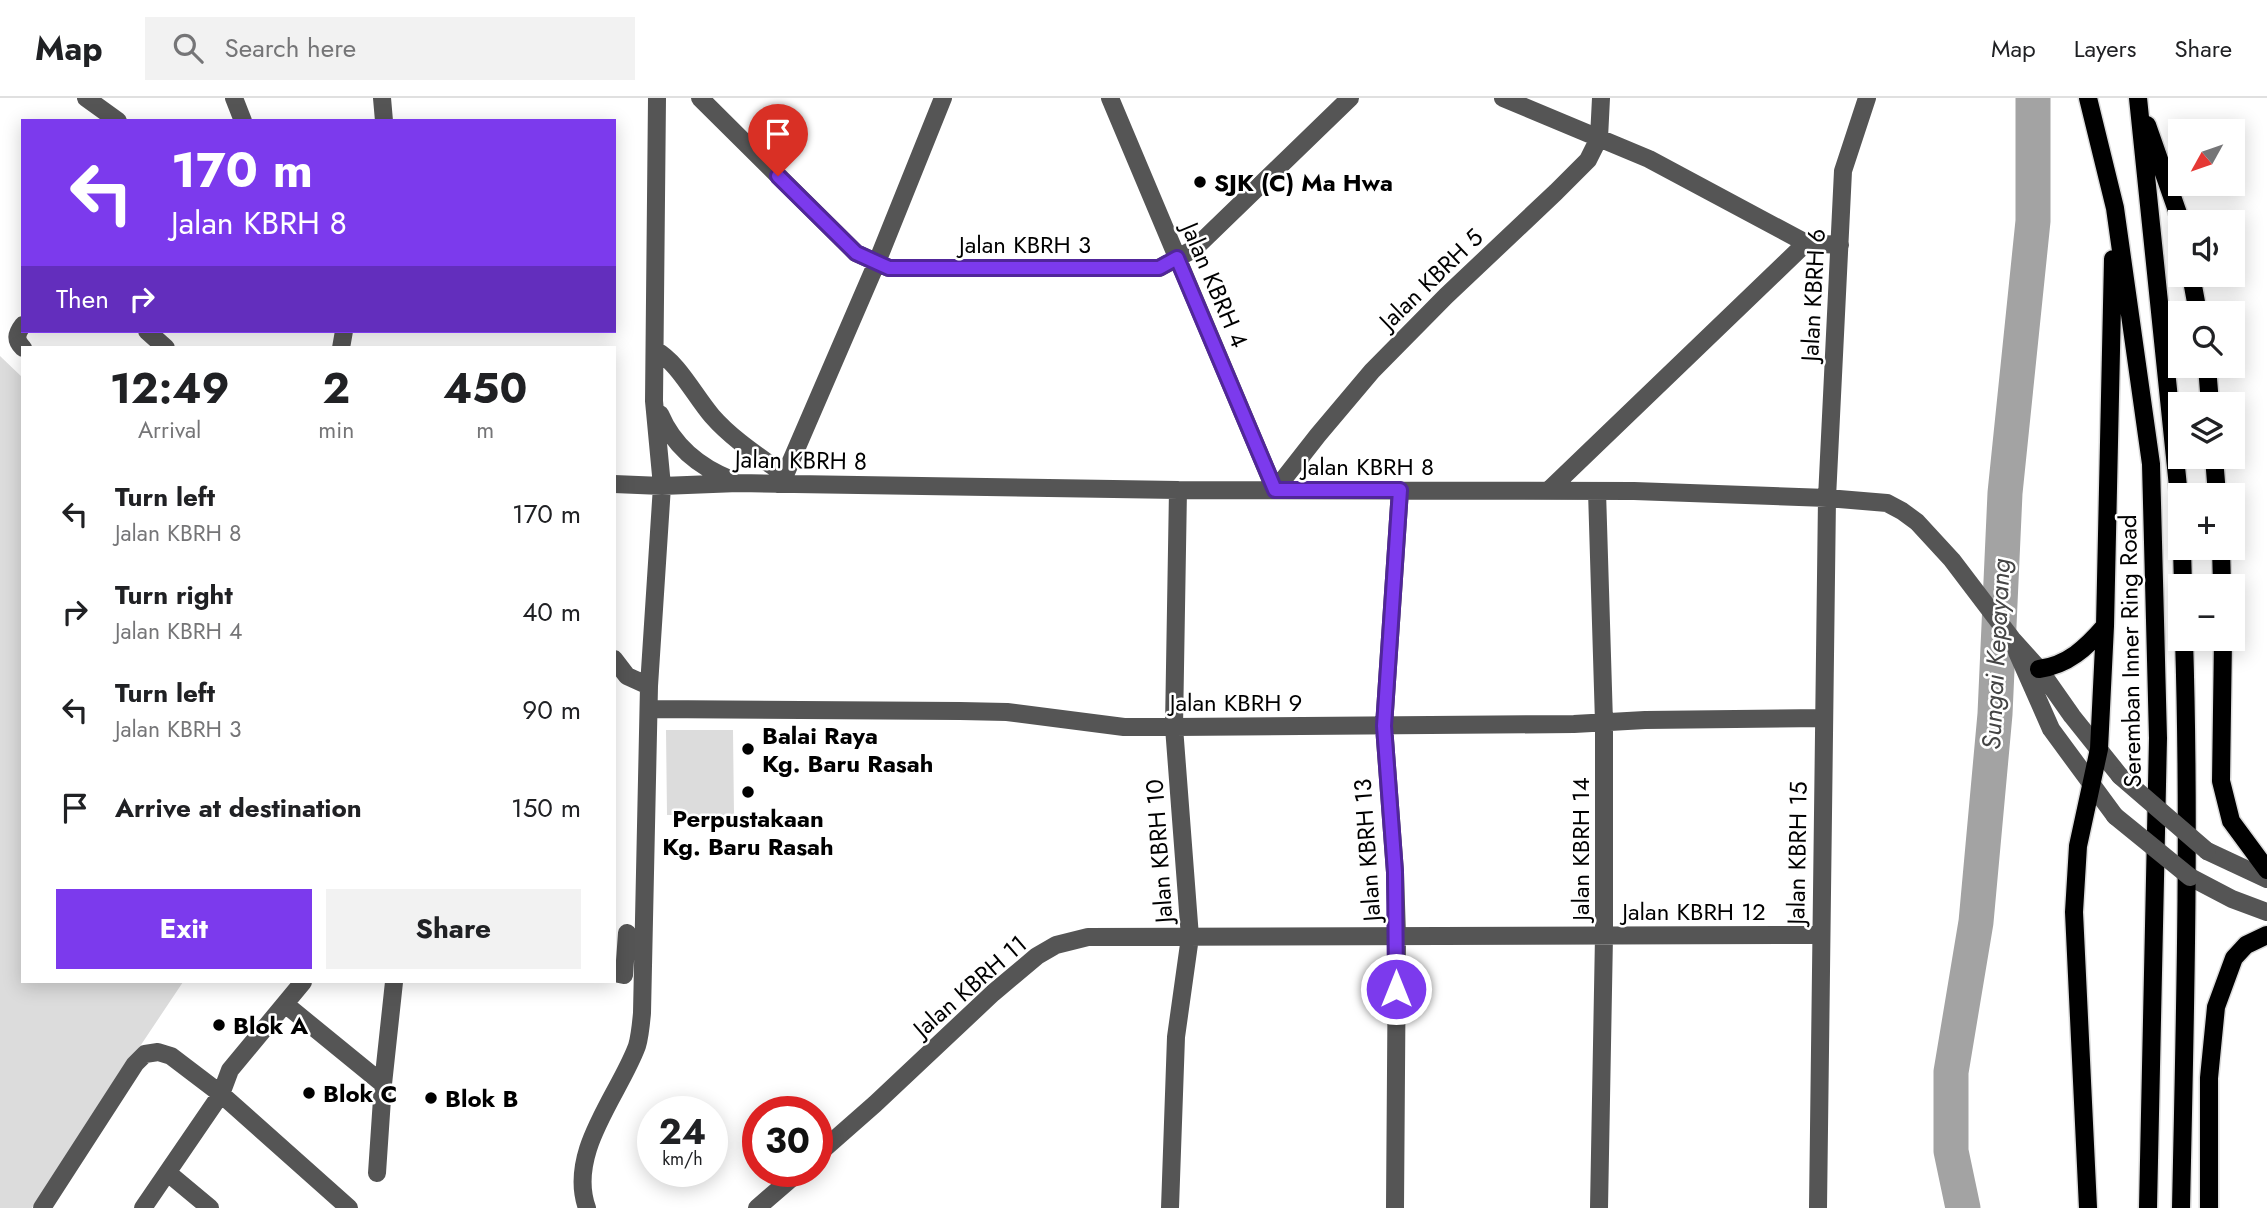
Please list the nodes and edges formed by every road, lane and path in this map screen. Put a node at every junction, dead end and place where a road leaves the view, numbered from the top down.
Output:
1 (86, 98) edge
2 (234, 98) edge
3 (382, 98) edge
4 (657, 98) edge
5 (700, 98) edge
6 (943, 98) edge
7 (1110, 98) edge
8 (1350, 98) edge
9 (1503, 98) edge
10 (1601, 98) edge
11 (1867, 98) edge
12 (2088, 98) edge
13 (2139, 100) edge
14 (115, 119) edge
15 (242, 119) edge
16 (384, 119) edge
17 (1599, 138) junction
18 (2115, 208) junction
19 (2177, 210) edge
20 (1805, 243) junction
21 (1840, 245) junction
22 (1177, 258) junction
23 (877, 262) junction
24 (21, 329) edge
25 (149, 333) edge
26 (21, 346) edge
27 (164, 346) edge
28 (654, 350) junction
29 (654, 401) junction
30 (781, 480) junction
31 (738, 483) junction
32 (2177, 483) edge
33 (616, 484) edge
34 (662, 486) junction
35 (1178, 490) junction
36 (1275, 490) junction
37 (1400, 490) junction
38 (1548, 491) junction
39 (1597, 491) junction
40 (1827, 498) junction
41 (2105, 626) junction
42 (2012, 639) junction
43 (2185, 651) edge
44 (2223, 651) edge
45 (616, 662) edge
46 (2039, 669) junction
47 (649, 686) junction
48 (649, 709) junction
49 (1824, 718) junction
50 (1604, 722) junction
51 (1384, 726) junction
52 (1174, 727) junction
53 (2099, 749) junction
54 (2092, 786) junction
55 (2267, 870) edge
56 (2267, 879) edge
57 (2267, 912) edge
58 (629, 933) edge
59 (1820, 935) junction
60 (2267, 935) edge
61 (1397, 936) junction
62 (1604, 936) junction
63 (1190, 937) junction
64 (616, 973) edge
65 (302, 983) edge
66 (394, 983) edge
67 (285, 1004) junction
68 (383, 1084) junction
69 (221, 1094) junction
70 (833, 1141) edge
71 (168, 1173) junction
72 (377, 1174) dead end
73 (781, 1187) edge
74 (42, 1208) edge
75 (143, 1208) edge
76 (210, 1208) edge
77 (349, 1208) edge
78 (587, 1208) edge
79 (757, 1208) edge
80 (1170, 1208) edge
81 (1395, 1208) edge
82 (1599, 1208) edge
83 (1818, 1208) edge
84 (2088, 1208) edge
85 (2148, 1208) edge
86 (2181, 1208) edge
87 (2209, 1208) edge

1 - 14 street
2 - 15 street
3 - 16 street
4 - 28 street
5 - 23 street, Jalan KBRH 3
6 - 23 street
7 - 22 street, Jalan KBRH 4
8 - 22 street, Jalan KBRH 3
9 - 17 street
10 - 17 street
11 - 21 street, Jalan KBRH 6
12 - 18 main road, Seremban Inner Ring Road
13 - 19 main road
13 - 32 main road
17 - 20 street
17 - 36 street, Jalan KBRH 5
18 - 41 main road
18 - 85 main road, Seremban Inner Ring Road
20 - 21 street
20 - 38 street
21 - 40 street, Jalan KBRH 6
22 - 23 street, Jalan KBRH 3
22 - 36 street, Jalan KBRH 4
23 - 30 street
24 - 26 street
25 - 27 street
28 - 29 street
28 - 30 street
29 - 31 street
29 - 34 street
30 - 31 street, Jalan KBRH 8
30 - 35 street, Jalan KBRH 8
31 - 34 street, Jalan KBRH 8
33 - 34 street, Jalan KBRH 8
34 - 47 street
35 - 36 street, Jalan KBRH 8
35 - 52 street, Jalan KBRH 10
36 - 37 street, Jalan KBRH 8
37 - 38 street, Jalan KBRH 8
37 - 51 street, Jalan KBRH 13
38 - 39 street, Jalan KBRH 8
39 - 40 street, Jalan KBRH 8
39 - 50 street, Jalan KBRH 14
40 - 42 street, Jalan KBRH 8
40 - 49 street, Jalan KBRH 15
41 - 46 main road
41 - 53 main road
42 - 46 street
42 - 54 street
43 - 86 main road
44 - 55 main road
45 - 47 street
46 - 53 street
47 - 48 street
48 - 52 street, Jalan KBRH 9
48 - 58 street
49 - 50 street, Jalan KBRH 9
49 - 59 street, Jalan KBRH 15
50 - 51 street, Jalan KBRH 9
50 - 62 street, Jalan KBRH 14
51 - 52 street, Jalan KBRH 9
51 - 61 street, Jalan KBRH 13
52 - 63 street, Jalan KBRH 10
53 - 54 main road
53 - 56 street, bridge
54 - 57 street, bridge
54 - 84 main road
58 - 64 street
58 - 78 street
59 - 62 street, Jalan KBRH 12
59 - 83 street, Jalan KBRH 15
60 - 87 main road
61 - 62 street, Jalan KBRH 12
61 - 63 street, Jalan KBRH 12
61 - 81 street, Jalan KBRH 13
62 - 82 street, Jalan KBRH 14
63 - 70 street, Jalan KBRH 11
63 - 80 street, Jalan KBRH 10
65 - 67 street
66 - 68 street
67 - 68 street
67 - 69 street
68 - 72 street
69 - 71 street
69 - 74 street
69 - 77 street
71 - 75 street
71 - 76 street
73 - 79 street

